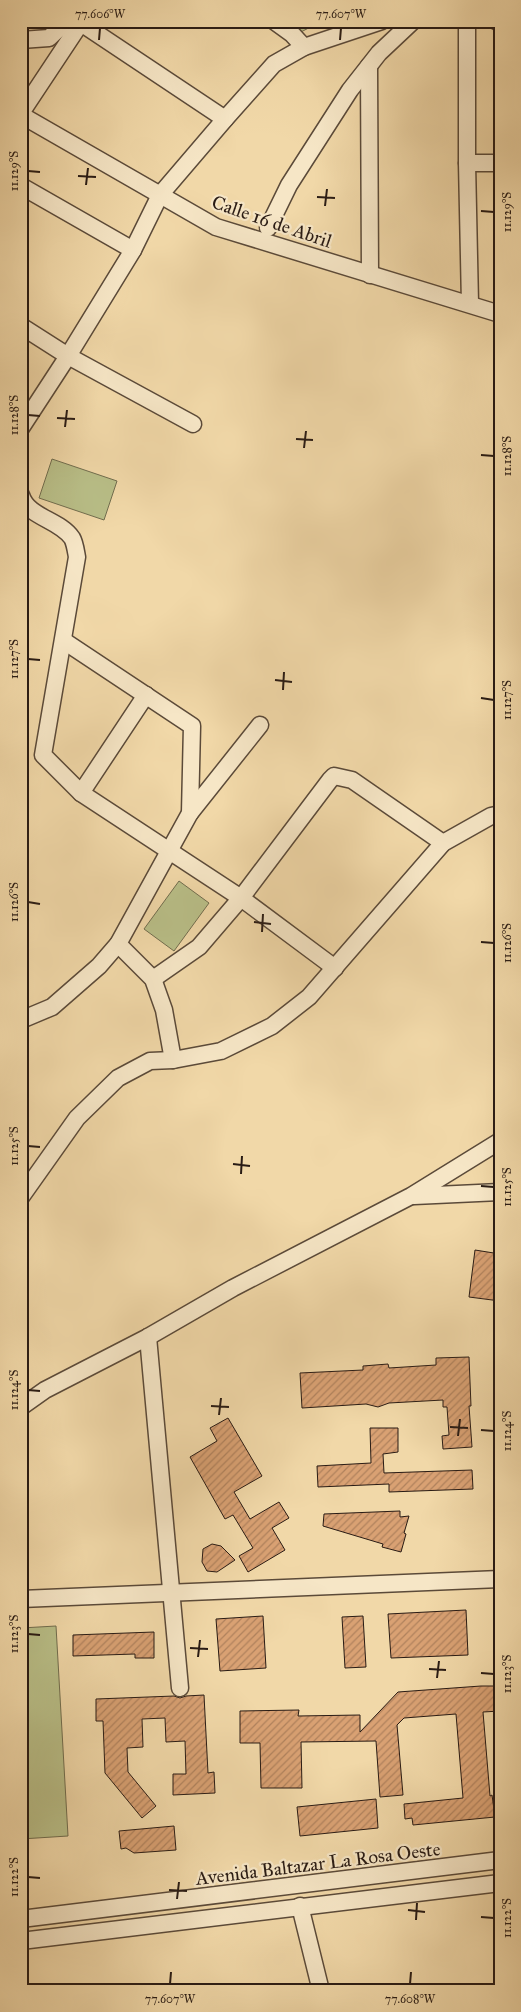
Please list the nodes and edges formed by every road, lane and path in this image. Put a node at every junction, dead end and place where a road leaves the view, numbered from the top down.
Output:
1 (274, 21) edge
2 (413, 21) edge
3 (468, 21) edge
4 (496, 21) edge
5 (76, 22) edge
6 (377, 22) edge
7 (500, 23) edge
8 (21, 40) edge
9 (304, 48) junction
10 (369, 66) junction
11 (21, 114) edge
12 (225, 119) junction
13 (467, 163) junction
14 (500, 164) edge
15 (21, 186) edge
16 (160, 195) junction
17 (268, 228) dead end
18 (133, 250) junction
19 (370, 275) junction
20 (470, 304) junction
21 (500, 314) edge
22 (21, 326) edge
23 (68, 356) junction
24 (49, 386) junction
25 (21, 404) edge
26 (193, 424) dead end
27 (21, 428) edge
28 (21, 495) edge
29 (64, 640) junction
30 (146, 695) junction
31 (260, 725) dead end
32 (81, 793) junction
33 (190, 813) junction
34 (500, 814) edge
35 (443, 843) junction
36 (170, 852) junction
37 (240, 898) junction
38 (118, 944) junction
39 (336, 968) junction
40 (153, 978) junction
41 (21, 1020) edge
42 (173, 1060) junction
43 (500, 1141) edge
44 (500, 1192) edge
45 (411, 1196) junction
46 (21, 1197) edge
47 (148, 1337) junction
48 (21, 1407) edge
49 (500, 1579) edge
50 (171, 1593) junction
51 (21, 1599) edge
52 (180, 1688) dead end
53 (500, 1860) edge
54 (500, 1883) edge
55 (300, 1906) junction
56 (21, 1919) edge
57 (21, 1941) edge
58 (321, 1991) edge

1 - 9 street
2 - 10 street
3 - 13 street
4 - 7 street
5 - 8 street
5 - 11 street
5 - 12 street
6 - 9 street
9 - 12 street
10 - 17 street
10 - 19 street
11 - 16 street, Calle 16 de Abril
12 - 16 street
13 - 14 street
13 - 20 street
15 - 18 street
16 - 18 street
16 - 19 street, Calle 16 de Abril
18 - 23 street
19 - 20 street, Calle 16 de Abril
20 - 21 street, Calle 16 de Abril
22 - 23 street
23 - 24 street
23 - 26 street
24 - 25 street
24 - 27 street
28 - 29 street
29 - 30 street
29 - 32 street
30 - 32 street
30 - 33 street
31 - 33 street
32 - 36 street
33 - 36 street
34 - 35 street
35 - 37 street
35 - 39 street
36 - 37 street
36 - 38 street
37 - 39 street
37 - 40 street
38 - 40 street
38 - 41 street
39 - 42 street
40 - 42 street
42 - 46 street
43 - 45 street
44 - 45 street
45 - 47 street
47 - 48 street
47 - 50 street
49 - 50 street
50 - 51 street
50 - 52 street
53 - 56 street, Avenida Baltazar La Rosa Oeste
54 - 55 street
55 - 57 street
55 - 58 street

